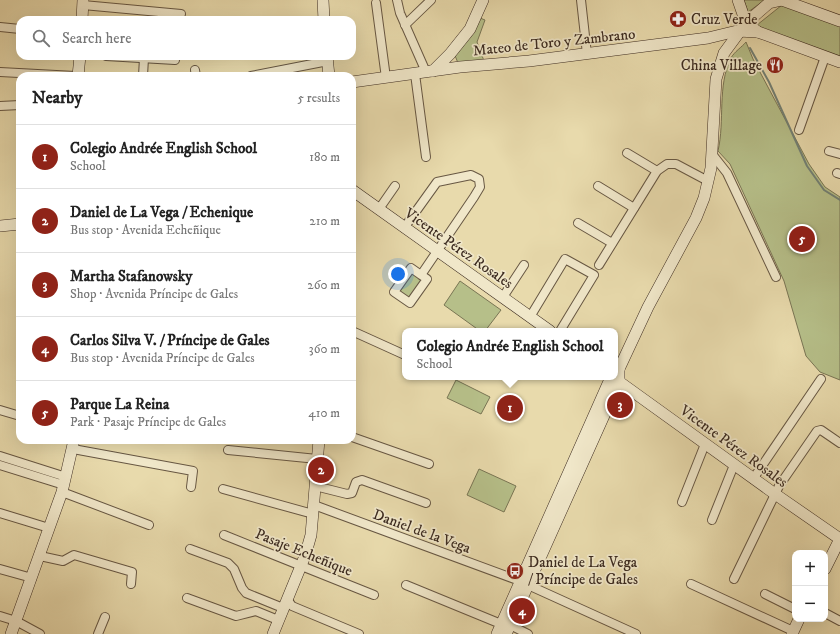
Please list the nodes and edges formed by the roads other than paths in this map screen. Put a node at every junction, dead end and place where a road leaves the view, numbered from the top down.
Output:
1 (323, 0) edge
2 (397, 0) edge
3 (431, 0) edge
4 (483, 0) edge
5 (581, 0) edge
6 (738, 0) edge
7 (782, 0) edge
8 (83, 2) edge
9 (376, 3) dead end
10 (181, 14) dead end
11 (82, 16) edge
12 (324, 16) edge
13 (840, 21) edge
14 (405, 25) junction
15 (0, 27) edge
16 (16, 29) edge
17 (749, 29) junction
18 (715, 37) junction
19 (728, 47) junction
20 (450, 54) junction
21 (587, 54) junction
22 (825, 57) junction
23 (79, 60) edge
24 (144, 60) edge
25 (319, 60) edge
26 (328, 60) edge
27 (840, 62) edge
28 (448, 69) junction
29 (430, 71) junction
30 (0, 72) edge
31 (78, 72) edge
32 (143, 72) edge
33 (268, 72) edge
34 (329, 72) edge
35 (16, 73) edge
36 (415, 74) junction
37 (386, 78) junction
38 (356, 82) edge
39 (16, 105) edge
40 (0, 106) edge
41 (714, 117) junction
42 (799, 130) dead end
43 (829, 151) dead end
44 (627, 153) dead end
45 (712, 154) junction
46 (840, 154) edge
47 (426, 157) dead end
48 (657, 171) junction
49 (708, 181) junction
50 (395, 186) dead end
51 (598, 186) dead end
52 (356, 193) edge
53 (634, 208) junction
54 (379, 209) junction
55 (578, 223) dead end
56 (16, 224) edge
57 (0, 226) edge
58 (404, 228) junction
59 (612, 243) junction
60 (438, 251) junction
61 (524, 265) dead end
62 (599, 265) dead end
63 (421, 275) dead end
64 (776, 277) dead end
65 (502, 297) junction
66 (530, 317) junction
67 (546, 328) edge
68 (562, 328) edge
69 (356, 333) edge
70 (402, 353) edge
71 (618, 369) edge
72 (618, 377) edge
73 (821, 379) dead end
74 (613, 380) edge
75 (0, 410) edge
76 (16, 415) edge
77 (356, 438) edge
78 (840, 443) edge
79 (319, 444) edge
80 (705, 444) junction
81 (73, 445) edge
82 (228, 450) dead end
83 (0, 456) edge
84 (317, 460) junction
85 (429, 464) dead end
86 (0, 465) edge
87 (734, 465) junction
88 (753, 479) junction
89 (64, 485) junction
90 (315, 486) junction
91 (191, 487) dead end
92 (223, 489) dead end
93 (775, 494) junction
94 (682, 502) dead end
95 (426, 503) dead end
96 (314, 510) junction
97 (0, 513) edge
98 (712, 520) dead end
99 (149, 525) dead end
100 (49, 528) junction
101 (224, 535) dead end
102 (840, 539) edge
103 (190, 549) dead end
104 (40, 556) junction
105 (828, 563) edge
106 (301, 566) junction
107 (0, 569) edge
108 (32, 578) junction
109 (734, 579) dead end
110 (524, 583) junction
111 (131, 584) dead end
112 (691, 584) dead end
113 (406, 585) dead end
114 (765, 594) dead end
115 (374, 595) dead end
116 (186, 598) dead end
117 (287, 605) junction
118 (792, 608) edge
119 (828, 615) edge
120 (0, 616) edge
121 (105, 617) dead end
122 (278, 620) junction
123 (840, 621) edge
124 (798, 622) edge
125 (14, 628) edge
126 (504, 629) edge
127 (792, 633) edge
128 (40, 634) edge
129 (98, 634) edge
130 (272, 634) edge
131 (359, 634) edge
132 (528, 634) edge
133 (636, 634) edge

1 - 12 street
2 - 14 street
3 - 14 street
4 - 20 street
5 - 21 street
6 - 17 street
7 - 13 street
7 - 17 street
8 - 10 street
8 - 11 street
9 - 37 street
14 - 29 street
15 - 16 street
17 - 18 street, Mateo de Toro y Zambrano
17 - 19 street
17 - 22 street
17 - 41 street
18 - 19 street
18 - 21 street, Mateo de Toro y Zambrano
19 - 41 street
20 - 28 street
20 - 29 street
21 - 28 street, Mateo de Toro y Zambrano
22 - 27 street
22 - 42 street
23 - 31 street
24 - 32 street
25 - 33 street
26 - 34 street
28 - 29 street, Mateo de Toro y Zambrano
29 - 36 street, Mateo de Toro y Zambrano
30 - 35 street
36 - 37 street, Mateo de Toro y Zambrano
36 - 47 street
37 - 38 street, Mateo de Toro y Zambrano
39 - 40 street
41 - 45 street
43 - 46 street
44 - 48 street
45 - 49 street
45 - 64 street
48 - 49 street
48 - 53 street
49 - 71 street
50 - 54 street
51 - 53 street
52 - 54 street, Vicente Pérez Rosales
53 - 59 street
54 - 58 street, Vicente Pérez Rosales
55 - 59 street
56 - 57 street
58 - 60 street, Vicente Pérez Rosales
58 - 60 street
59 - 62 street
60 - 63 street
60 - 65 street, Vicente Pérez Rosales
61 - 65 street
65 - 66 street, Vicente Pérez Rosales
66 - 67 street, Vicente Pérez Rosales
66 - 68 street
69 - 70 street
72 - 80 street, Vicente Pérez Rosales
73 - 88 street
74 - 110 street
75 - 76 street
77 - 85 street
78 - 93 street
79 - 84 street
80 - 87 street, Vicente Pérez Rosales
80 - 94 street
81 - 89 street
81 - 91 street
82 - 84 street
83 - 89 street
84 - 90 street
86 - 89 street
87 - 88 street, Vicente Pérez Rosales
87 - 98 street
88 - 93 street, Vicente Pérez Rosales
89 - 99 street
89 - 100 street
90 - 95 street
90 - 96 street
92 - 96 street
93 - 102 street, Vicente Pérez Rosales
93 - 109 street
96 - 106 street
96 - 110 street, Daniel de la Vega
97 - 100 street
100 - 104 street
101 - 106 street, Pasaje Echeñique
102 - 105 street
103 - 117 street
104 - 108 street
104 - 111 street
106 - 115 street, Pasaje Echeñique
106 - 117 street
107 - 108 street
108 - 125 street
110 - 126 street
110 - 133 street, Daniel de la Vega
112 - 127 street
113 - 126 street
114 - 118 street
116 - 122 street
117 - 122 street
117 - 131 street
119 - 123 street
120 - 125 street
121 - 129 street
122 - 130 street
124 - 127 street
125 - 128 street
126 - 132 street

